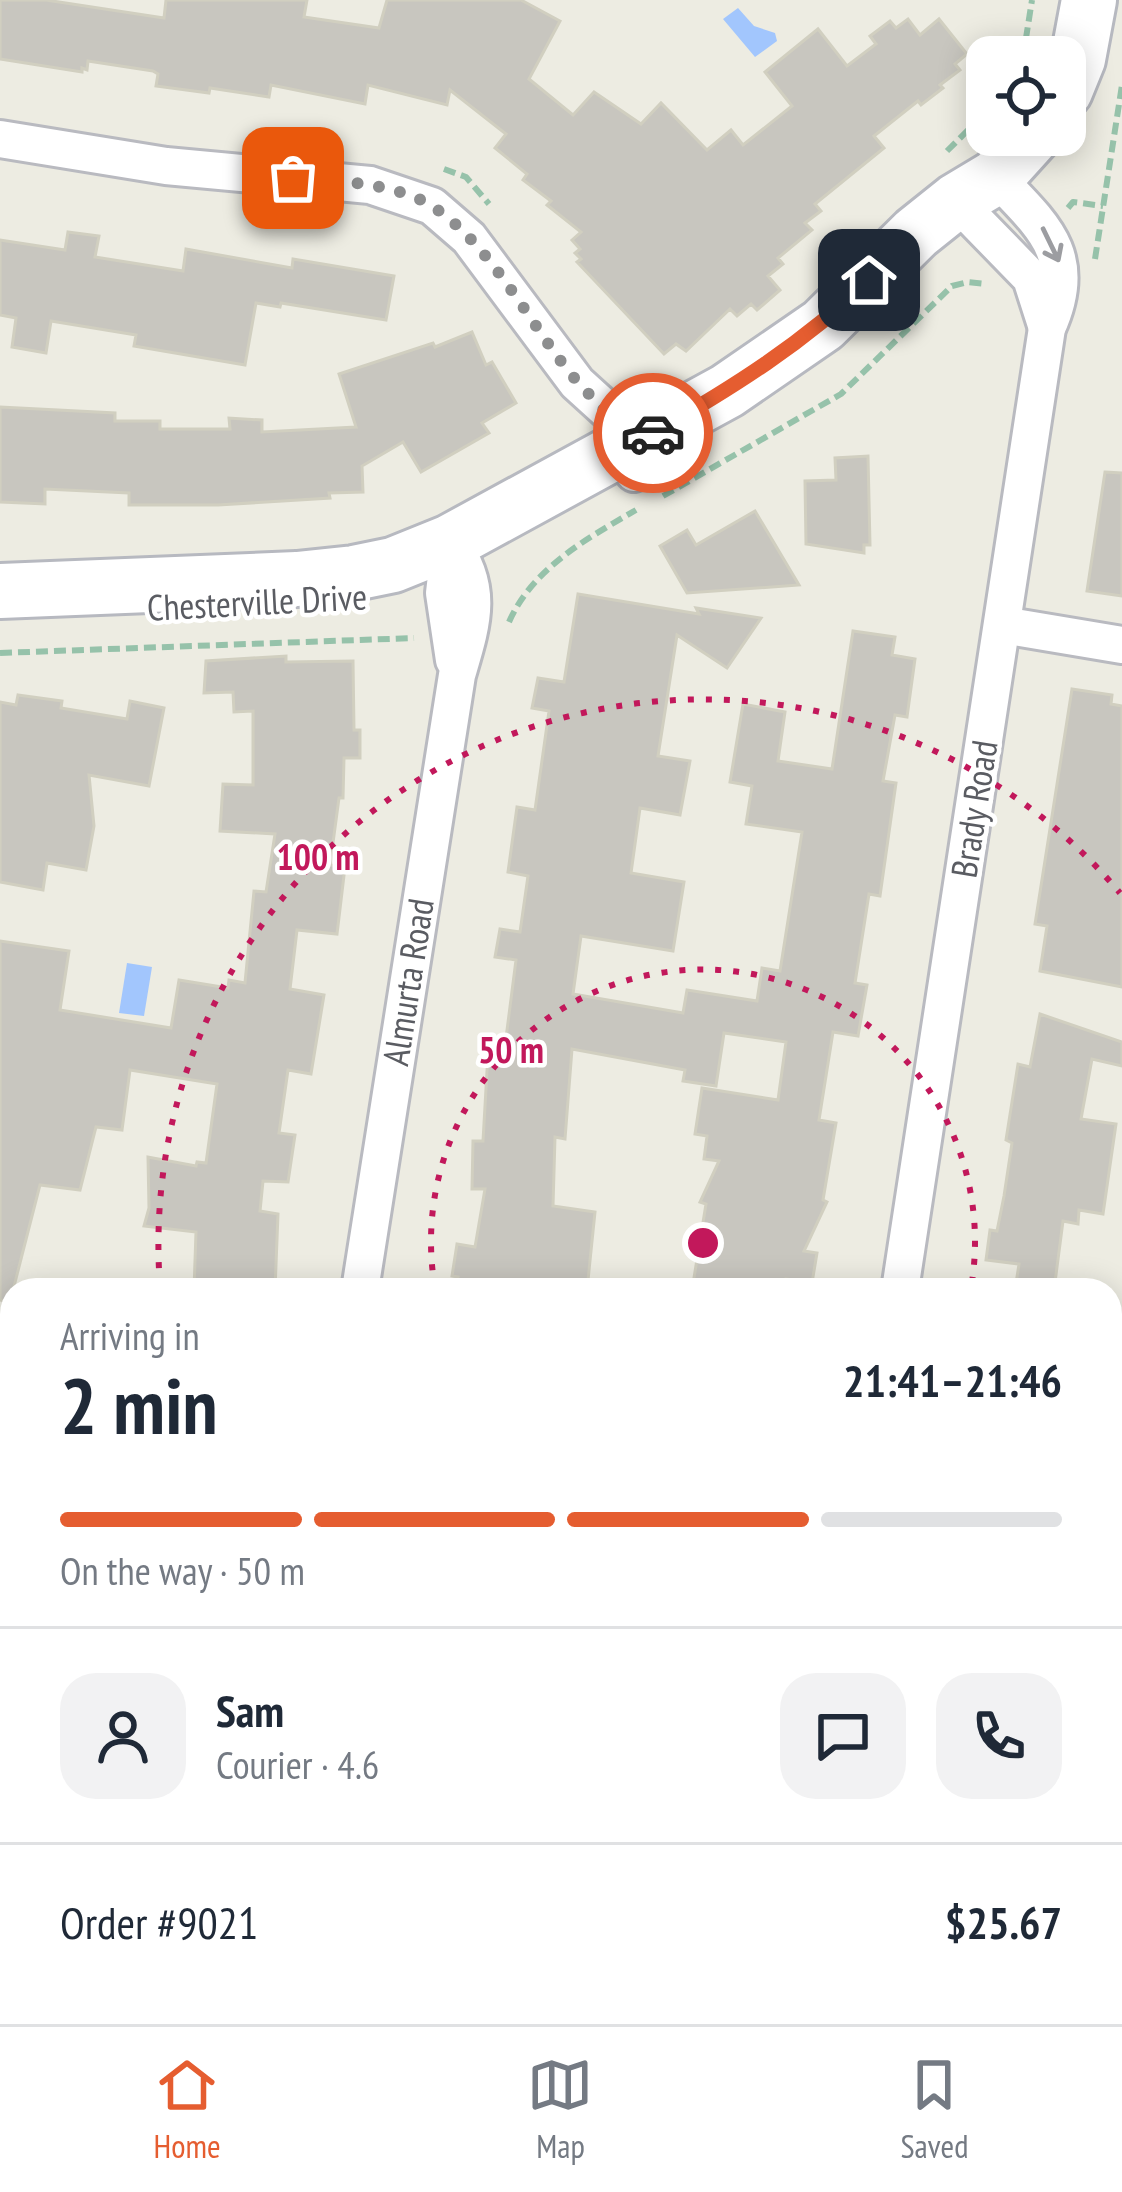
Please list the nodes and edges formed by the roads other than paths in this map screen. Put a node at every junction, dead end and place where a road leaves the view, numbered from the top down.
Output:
1 (1089, 0) edge
2 (1082, 36) edge
3 (0, 139) edge
4 (1008, 156) edge
5 (967, 190) junction
6 (626, 458) junction
7 (453, 561) junction
8 (0, 590) edge
9 (0, 613) edge
10 (1003, 625) junction
11 (1122, 645) edge
12 (362, 1278) edge
13 (902, 1278) edge

1 - 2 street
3 - 6 street
4 - 5 street
5 - 6 street, Chesterville Drive
5 - 10 street, Brady Road
6 - 7 street, Chesterville Drive
7 - 8 street, Chesterville Drive
7 - 9 street, Chesterville Drive
7 - 12 street, Almurta Road
10 - 11 street
10 - 13 street, Brady Road

